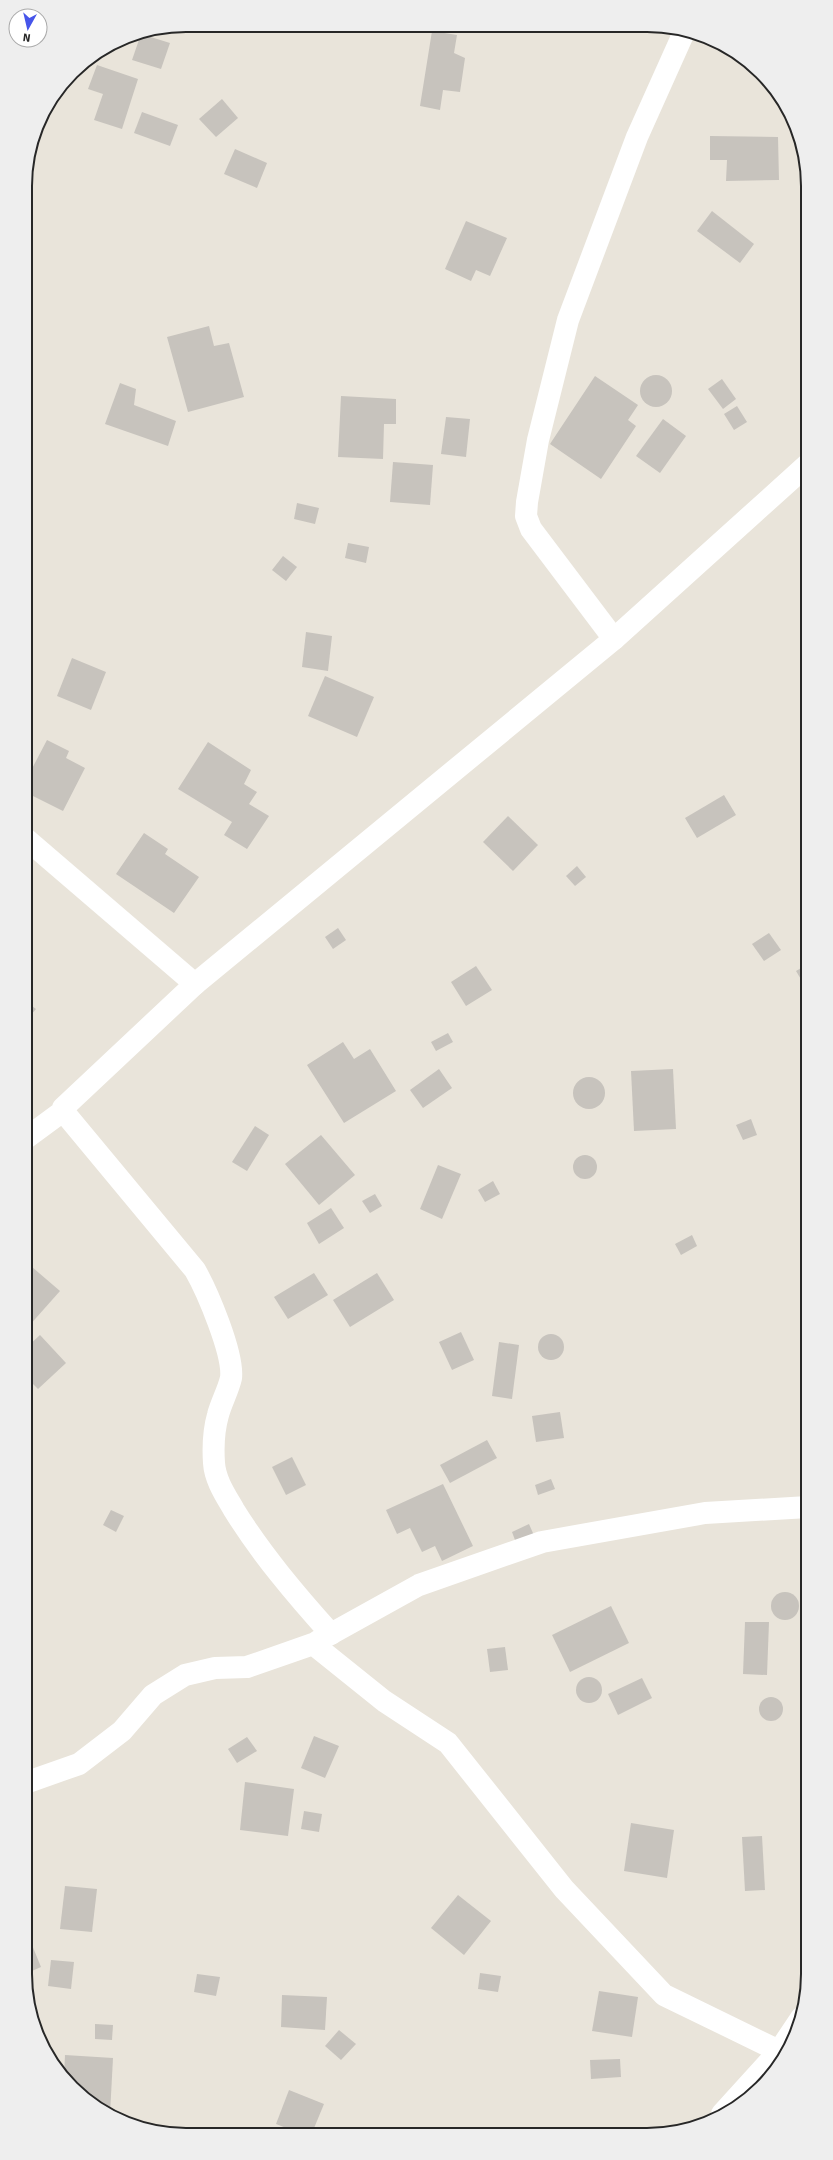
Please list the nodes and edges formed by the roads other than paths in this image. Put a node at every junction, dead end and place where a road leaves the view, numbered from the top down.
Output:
1 (682, 36) edge
2 (801, 470) edge
3 (614, 639) junction
4 (32, 844) edge
5 (195, 984) junction
6 (63, 1111) junction
7 (32, 1135) edge
8 (801, 1507) edge
9 (322, 1639) junction
10 (32, 1781) edge
11 (779, 2053) edge
12 (775, 2060) edge
13 (736, 2100) edge

1 - 3 street
2 - 3 street
3 - 5 street
4 - 5 street
5 - 6 street
6 - 7 street
6 - 9 street
8 - 9 street
9 - 10 street
9 - 11 street
12 - 13 street

